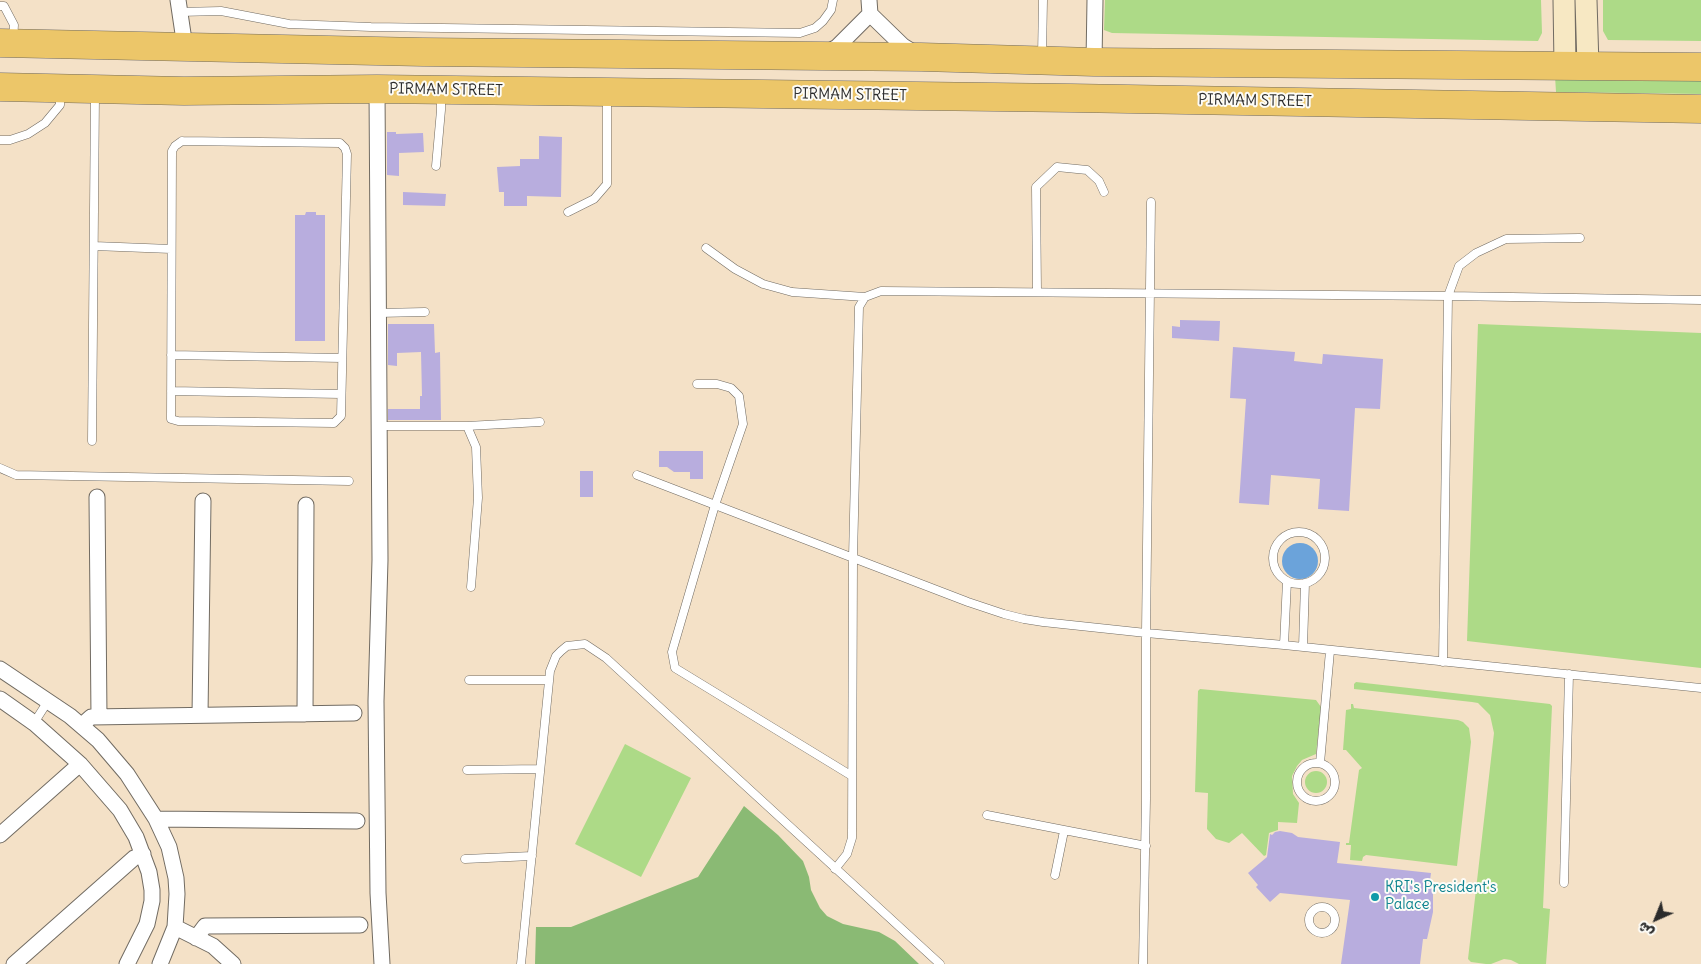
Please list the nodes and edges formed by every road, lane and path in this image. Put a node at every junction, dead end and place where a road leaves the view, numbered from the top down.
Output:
1 (833, 0) edge
2 (1043, 0) edge
3 (1095, 0) edge
4 (1564, 0) edge
5 (1586, 0) edge
6 (0, 6) edge
7 (178, 6) edge
8 (869, 7) edge
9 (1564, 22) junction
10 (1587, 23) junction
11 (6, 43) edge
12 (803, 46) junction
13 (185, 47) junction
14 (447, 52) junction
15 (921, 57) junction
16 (1042, 61) junction
17 (1094, 62) junction
18 (1577, 65) junction
19 (1701, 67) edge
20 (0, 87) edge
21 (61, 88) junction
22 (96, 89) junction
23 (377, 89) junction
24 (446, 90) junction
25 (607, 93) junction
26 (1701, 109) edge
27 (0, 140) edge
28 (436, 166) dead end
29 (1104, 192) dead end
30 (1151, 202) dead end
31 (568, 212) dead end
32 (1580, 238) dead end
33 (94, 246) junction
34 (706, 248) dead end
35 (171, 249) junction
36 (1037, 292) junction
37 (1151, 294) junction
38 (1448, 296) junction
39 (865, 297) junction
40 (1701, 300) edge
41 (425, 312) dead end
42 (378, 313) junction
43 (171, 355) junction
44 (342, 358) junction
45 (697, 384) dead end
46 (171, 391) junction
47 (341, 394) junction
48 (540, 422) dead end
49 (379, 426) junction
50 (466, 426) junction
51 (92, 441) dead end
52 (0, 468) edge
53 (637, 475) dead end
54 (349, 481) dead end
55 (97, 497) dead end
56 (202, 501) dead end
57 (306, 505) dead end
58 (715, 505) junction
59 (853, 557) junction
60 (1287, 581) junction
61 (1306, 583) junction
62 (471, 587) dead end
63 (1146, 633) junction
64 (1284, 645) junction
65 (1303, 647) junction
66 (1330, 651) junction
67 (1443, 662) junction
68 (0, 669) edge
69 (1569, 674) junction
70 (469, 680) dead end
71 (549, 680) junction
72 (1701, 688) edge
73 (0, 700) edge
74 (48, 701) junction
75 (354, 713) dead end
76 (305, 714) junction
77 (200, 715) junction
78 (99, 717) junction
79 (34, 723) junction
80 (82, 725) junction
81 (1320, 763) junction
82 (80, 764) junction
83 (540, 769) junction
84 (466, 770) dead end
85 (852, 776) junction
86 (987, 815) dead end
87 (156, 819) junction
88 (357, 821) dead end
89 (1064, 831) junction
90 (0, 835) edge
91 (1146, 846) junction
92 (143, 854) junction
93 (532, 856) junction
94 (465, 859) dead end
95 (835, 868) junction
96 (1056, 875) dead end
97 (1564, 883) dead end
98 (360, 925) dead end
99 (175, 927) junction
100 (196, 938) junction
101 (14, 964) edge
102 (127, 964) edge
103 (160, 964) edge
104 (233, 964) edge
105 (382, 964) edge
106 (521, 964) edge
107 (940, 964) edge
108 (1144, 964) edge

1 - 12 lane
2 - 16 lane
3 - 17 street
4 - 9 street
5 - 10 street
6 - 11 lane
7 - 12 lane
7 - 13 street
8 - 12 street
8 - 15 street
9 - 10 street
9 - 18 street
10 - 18 street
11 - 13 highway
12 - 14 highway
12 - 15 highway
13 - 14 highway
14 - 24 highway
15 - 16 highway
16 - 17 highway
17 - 18 highway
18 - 19 highway
20 - 21 highway, PIRMAM STREET
21 - 22 highway, PIRMAM STREET
21 - 27 lane
22 - 23 highway, PIRMAM STREET
22 - 33 lane
23 - 24 highway, PIRMAM STREET
23 - 42 street
24 - 25 highway, PIRMAM STREET
24 - 28 lane
25 - 26 highway, PIRMAM STREET
25 - 31 lane
29 - 36 lane
30 - 37 lane
32 - 38 lane
33 - 35 lane
33 - 51 lane
34 - 39 lane
35 - 43 lane
35 - 44 lane
36 - 37 lane
36 - 39 lane
37 - 38 lane
37 - 63 lane
38 - 40 lane
38 - 67 lane
39 - 59 lane
41 - 42 lane
42 - 49 street
43 - 44 lane
43 - 46 lane
44 - 47 lane
45 - 58 lane
46 - 47 lane
46 - 47 lane
48 - 50 lane
49 - 50 lane
49 - 105 street
50 - 62 lane
52 - 54 lane
53 - 58 lane
55 - 78 street
56 - 77 street
57 - 76 street
58 - 59 lane
58 - 85 lane
59 - 63 lane
59 - 85 lane
60 - 61 lane
60 - 61 lane
60 - 64 lane
61 - 65 lane
63 - 64 lane
63 - 91 lane
64 - 65 lane
65 - 66 lane
66 - 67 lane
66 - 81 lane
67 - 69 lane
68 - 74 street
69 - 72 lane
69 - 97 lane
70 - 71 lane
71 - 83 lane
71 - 95 lane
73 - 79 street
74 - 79 lane
74 - 80 street
75 - 76 street
76 - 77 street
77 - 78 street
78 - 80 street
79 - 82 street
80 - 87 street
81 - 81 lane
82 - 90 street
82 - 92 street
83 - 84 lane
83 - 93 lane
85 - 95 lane
86 - 89 lane
87 - 88 street
87 - 99 street
89 - 91 lane
89 - 96 lane
91 - 108 lane
92 - 101 street
92 - 102 street
93 - 94 lane
93 - 106 lane
95 - 107 lane
98 - 100 street
99 - 100 street
99 - 103 street
100 - 104 street

